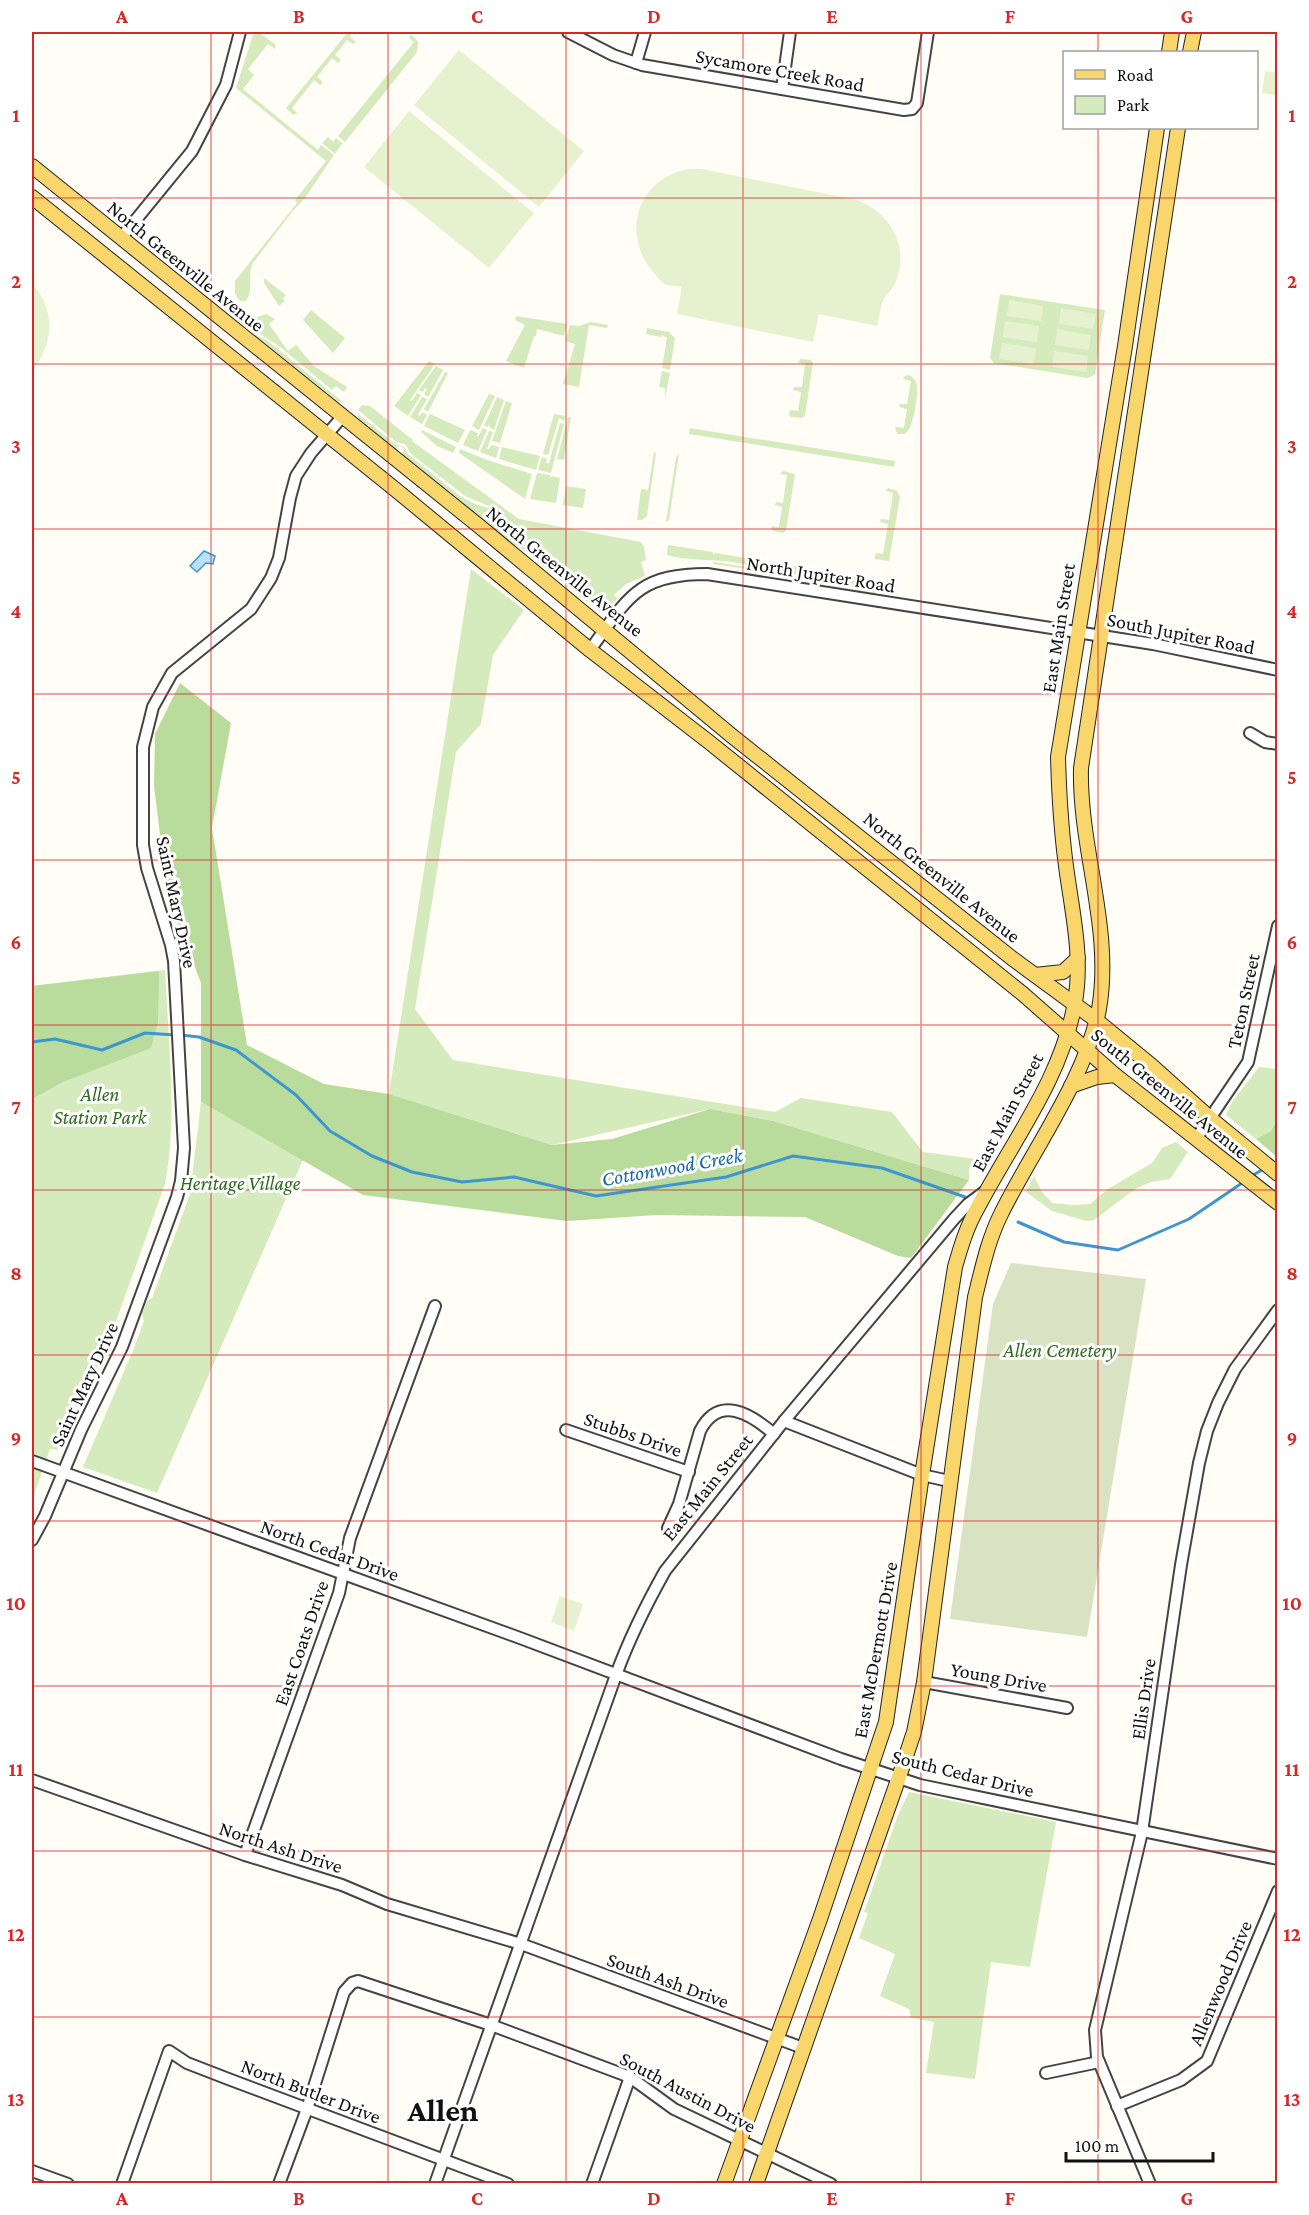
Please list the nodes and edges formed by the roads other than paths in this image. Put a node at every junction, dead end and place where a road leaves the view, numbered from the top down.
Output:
1 (240, 32) edge
2 (568, 32) edge
3 (645, 32) edge
4 (790, 32) edge
5 (928, 32) edge
6 (1172, 32) edge
7 (1194, 32) edge
8 (1169, 51) edge
9 (1190, 51) edge
10 (636, 63) junction
11 (782, 89) junction
12 (1157, 129) edge
13 (1178, 129) edge
14 (32, 166) edge
15 (32, 197) edge
16 (1141, 232) junction
17 (1163, 236) junction
18 (121, 238) junction
19 (106, 256) junction
20 (1115, 399) junction
21 (1138, 402) junction
22 (342, 417) junction
23 (327, 435) junction
24 (605, 629) junction
25 (1077, 632) junction
26 (1102, 636) junction
27 (590, 650) junction
28 (1278, 670) edge
29 (1250, 733) dead end
30 (1278, 744) edge
31 (1081, 801) junction
32 (1059, 803) junction
33 (1278, 926) edge
34 (1078, 958) junction
35 (1035, 975) junction
36 (1075, 1004) junction
37 (1096, 1020) junction
38 (1067, 1034) junction
39 (1086, 1050) junction
40 (1115, 1075) junction
41 (1071, 1086) junction
42 (1211, 1119) junction
43 (1196, 1139) junction
44 (1278, 1174) edge
45 (989, 1188) junction
46 (1276, 1203) edge
47 (435, 1306) dead end
48 (1278, 1310) edge
49 (784, 1421) junction
50 (566, 1431) dead end
51 (774, 1434) junction
52 (32, 1461) edge
53 (689, 1472) junction
54 (64, 1473) junction
55 (922, 1475) junction
56 (949, 1481) junction
57 (668, 1528) dead end
58 (32, 1540) edge
59 (342, 1574) junction
60 (615, 1675) junction
61 (924, 1682) junction
62 (1067, 1708) dead end
63 (872, 1769) junction
64 (898, 1777) junction
65 (32, 1780) edge
66 (1142, 1832) junction
67 (245, 1855) junction
68 (1278, 1859) edge
69 (1278, 1891) edge
70 (521, 1944) junction
71 (491, 2025) junction
72 (777, 2038) junction
73 (804, 2048) junction
74 (1099, 2062) junction
75 (1046, 2073) dead end
76 (630, 2077) junction
77 (1117, 2106) junction
78 (307, 2109) junction
79 (740, 2141) junction
80 (767, 2154) junction
81 (443, 2160) junction
82 (32, 2171) edge
83 (68, 2184) edge
84 (122, 2184) edge
85 (279, 2184) edge
86 (435, 2184) edge
87 (508, 2184) edge
88 (592, 2184) edge
89 (724, 2184) edge
90 (756, 2184) edge
91 (831, 2184) edge
92 (1150, 2184) edge

1 - 18 street
2 - 10 street, Sycamore Creek Road
3 - 10 street
4 - 11 street
5 - 11 street, Sycamore Creek Road
6 - 8 main road
7 - 9 main road
10 - 11 street, Sycamore Creek Road
12 - 16 main road, East Main Street
13 - 17 main road
14 - 18 main road, North Greenville Avenue
15 - 19 main road, North Greenville Avenue
16 - 17 main road
16 - 20 main road, East Main Street
17 - 21 main road
18 - 19 main road
18 - 22 main road, North Greenville Avenue
19 - 23 main road, North Greenville Avenue
20 - 21 main road
20 - 25 main road, East Main Street
21 - 26 main road
22 - 23 street, Saint Mary Drive
22 - 24 main road, North Greenville Avenue
23 - 27 main road, North Greenville Avenue
23 - 54 street, Saint Mary Drive
24 - 25 street, North Jupiter Road
24 - 27 street, North Jupiter Road
24 - 35 main road, North Greenville Avenue
25 - 26 street, South Jupiter Road
25 - 32 main road, East Main Street
26 - 28 street, South Jupiter Road
26 - 31 main road
27 - 38 main road, North Greenville Avenue
29 - 30 street
31 - 32 main road
31 - 37 main road
32 - 34 main road, East Main Street
33 - 42 street, Teton Street
34 - 35 main road
34 - 36 main road, East Main Street
35 - 36 main road, North Greenville Avenue
36 - 37 main road, South Greenville Avenue
36 - 38 main road, East Main Street
37 - 39 main road
37 - 42 main road, South Greenville Avenue
38 - 39 main road, South Greenville Avenue
38 - 45 main road, East Main Street
39 - 40 main road, South Greenville Avenue
39 - 41 main road
40 - 41 main road
40 - 43 main road, South Greenville Avenue
41 - 56 main road
42 - 43 street, Teton Street
42 - 44 main road, South Greenville Avenue
43 - 46 main road, South Greenville Avenue
45 - 49 street, East Main Street
45 - 55 main road, East McDermott Drive
47 - 59 street, East Coats Drive
48 - 66 street, Ellis Drive
49 - 51 street, East Main Street
49 - 55 street
50 - 53 street, Stubbs Drive
51 - 53 street
51 - 60 street, East Main Street
52 - 54 street, North Cedar Drive
53 - 57 street
54 - 58 street, Saint Mary Drive
54 - 59 street, North Cedar Drive
55 - 56 street
55 - 63 main road, East McDermott Drive
56 - 61 main road
59 - 60 street, North Cedar Drive
59 - 67 street, East Coats Drive
60 - 63 street, South Cedar Drive
60 - 70 street, East Main Street
61 - 62 street, Young Drive
61 - 64 main road
63 - 64 street, South Cedar Drive
63 - 72 main road, East McDermott Drive
64 - 66 street, South Cedar Drive
64 - 73 main road
65 - 67 street, North Ash Drive
66 - 68 street, South Cedar Drive
66 - 74 street, Ellis Drive
67 - 70 street, North Ash Drive
69 - 77 street, Allenwood Drive
70 - 71 street, East Main Street
70 - 72 street, South Ash Drive
71 - 76 street, South Austin Drive
71 - 78 street, South Austin Drive
71 - 81 street, East Main Street
72 - 73 street, South Ash Drive
72 - 79 main road, East McDermott Drive
73 - 80 main road
74 - 75 street
74 - 77 street, Ellis Drive
76 - 79 street, South Austin Drive
76 - 88 street
77 - 92 street, Ellis Drive
78 - 81 street, North Butler Drive
78 - 84 street, North Butler Drive
78 - 85 street
79 - 80 street, South Austin Drive
79 - 89 main road, East McDermott Drive
80 - 90 main road
80 - 91 street, South Austin Drive
81 - 86 street, East Main Street
81 - 87 street, North Butler Drive
82 - 83 street

